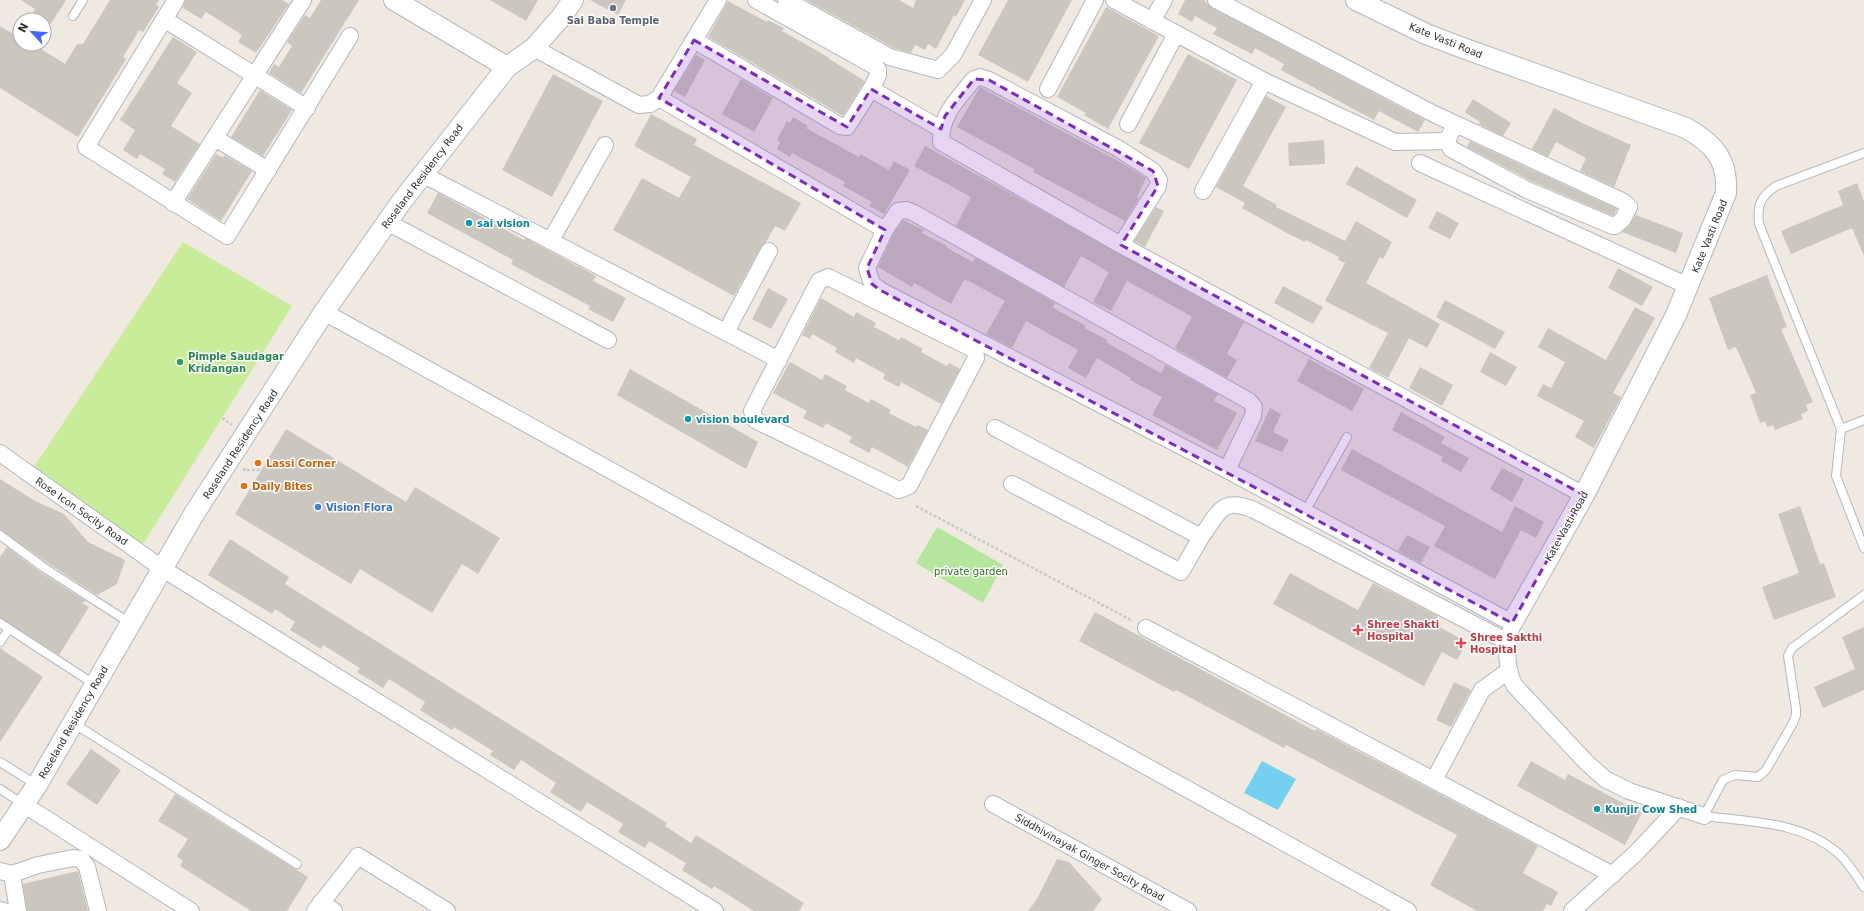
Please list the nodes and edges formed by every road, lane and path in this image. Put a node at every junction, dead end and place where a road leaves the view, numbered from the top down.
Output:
1 (83, 0) edge
2 (176, 0) edge
3 (394, 0) edge
4 (573, 0) edge
5 (718, 0) edge
6 (756, 0) edge
7 (786, 0) edge
8 (983, 0) edge
9 (1095, 0) edge
10 (1114, 0) edge
11 (1164, 0) edge
12 (1216, 0) edge
13 (1356, 0) edge
14 (301, 1) edge
15 (416, 6) edge
16 (73, 16) dead end
17 (164, 19) junction
18 (1152, 21) junction
19 (1176, 34) junction
20 (350, 36) dead end
21 (694, 40) junction
22 (534, 48) junction
23 (507, 67) junction
24 (254, 76) junction
25 (1264, 81) junction
26 (871, 89) junction
27 (1048, 89) dead end
28 (659, 98) junction
29 (307, 108) junction
30 (1128, 124) dead end
31 (1455, 124) junction
32 (941, 129) junction
33 (215, 138) junction
34 (1447, 141) junction
35 (605, 145) dead end
36 (1864, 153) edge
37 (1420, 163) dead end
38 (268, 170) junction
39 (422, 174) junction
40 (1203, 191) dead end
41 (173, 204) junction
42 (387, 222) junction
43 (885, 230) junction
44 (551, 240) junction
45 (1121, 245) junction
46 (769, 251) dead end
47 (1688, 286) junction
48 (324, 312) junction
49 (726, 332) junction
50 (608, 340) dead end
51 (779, 360) junction
52 (1864, 420) edge
53 (995, 428) dead end
54 (1841, 429) junction
55 (1348, 437) dead end
56 (0, 453) edge
57 (1226, 470) junction
58 (1012, 484) dead end
59 (1584, 495) junction
60 (916, 506) dead end
61 (1305, 512) junction
62 (0, 535) edge
63 (1200, 537) junction
64 (1864, 548) edge
65 (163, 569) junction
66 (1864, 595) edge
67 (0, 623) edge
68 (130, 623) junction
69 (1146, 628) joint
70 (9, 629) junction
71 (1510, 633) junction
72 (0, 642) edge
73 (1508, 671) junction
74 (94, 684) junction
75 (72, 722) junction
76 (0, 762) edge
77 (1434, 780) junction
78 (37, 785) junction
79 (0, 789) edge
80 (23, 804) junction
81 (993, 804) dead end
82 (1679, 807) junction
83 (1704, 816) junction
84 (0, 840) edge
85 (297, 864) dead end
86 (6, 872) edge
87 (1612, 875) junction
88 (1864, 887) edge
89 (323, 908) edge
90 (0, 910) edge
91 (4, 911) edge
92 (18, 911) edge
93 (98, 911) edge
94 (191, 911) edge
95 (447, 911) edge
96 (715, 911) edge
97 (1188, 911) edge
98 (1408, 911) edge
99 (1572, 911) edge

1 - 16 lane
2 - 17 street
3 - 15 street
4 - 22 street, Roseland Residency Road
5 - 21 street
6 - 26 street
7 - 8 street
9 - 27 street
10 - 18 street
11 - 18 street
12 - 31 street
13 - 47 street, Kate Vasti Road
14 - 24 street
15 - 23 street
17 - 24 street
17 - 41 street
18 - 19 street
19 - 25 street
19 - 30 street
20 - 29 street
21 - 26 street
21 - 28 street
22 - 23 street, Roseland Residency Road
22 - 28 street
23 - 39 street, Roseland Residency Road
24 - 29 street
24 - 33 street
25 - 34 street
25 - 40 street
26 - 32 street
28 - 43 street
29 - 38 street
31 - 34 street
31 - 34 street
32 - 45 street
32 - 45 street
33 - 38 street
33 - 41 street
35 - 44 street
36 - 54 lane
37 - 47 street
38 - 41 street
39 - 42 street, Roseland Residency Road
39 - 44 street
42 - 48 street, Roseland Residency Road
42 - 50 street
43 - 57 street
43 - 57 street
44 - 49 street
45 - 59 street
46 - 49 street
47 - 59 street, Kate Vasti Road
48 - 65 street, Roseland Residency Road
48 - 98 street
49 - 51 street
51 - 51 street
52 - 54 lane
53 - 63 street
54 - 64 lane
55 - 61 lane
56 - 65 street, Rose Icon Socity Road
57 - 61 street
58 - 63 street
59 - 71 street, Kate Vasti Road
60 - 69 path
61 - 71 street
62 - 68 lane
63 - 71 street
65 - 68 street, Roseland Residency Road
65 - 96 street, Rose Icon Socity Road
66 - 83 lane
67 - 70 lane
68 - 74 street, Roseland Residency Road
69 - 77 street
70 - 72 lane
70 - 74 lane
71 - 73 street
73 - 77 street
73 - 82 street
74 - 75 street, Roseland Residency Road
75 - 78 street, Roseland Residency Road
75 - 85 lane
76 - 78 lane
77 - 87 street
78 - 80 street, Roseland Residency Road
79 - 80 lane
80 - 84 street, Roseland Residency Road
80 - 94 street
81 - 97 street, Siddhivinayak Ginger Socity Road
82 - 83 street
82 - 87 street
83 - 88 lane
86 - 92 street
86 - 93 street
87 - 99 street
89 - 95 street
90 - 91 street

